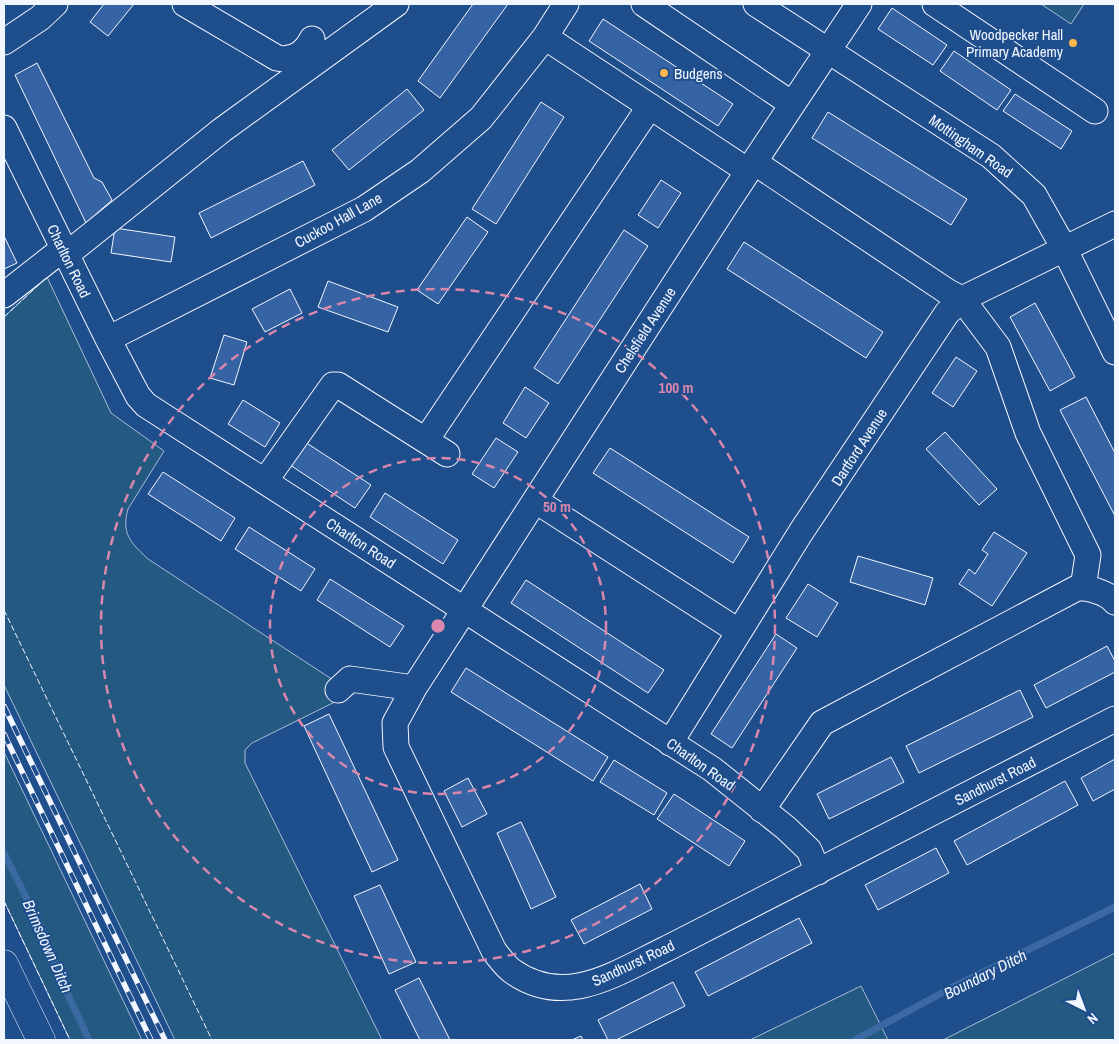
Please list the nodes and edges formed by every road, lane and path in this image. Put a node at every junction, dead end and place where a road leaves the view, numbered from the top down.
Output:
1 (55, 4) edge
2 (185, 4) edge
3 (396, 4) edge
4 (566, 4) edge
5 (644, 4) edge
6 (756, 4) edge
7 (859, 4) edge
8 (935, 4) edge
9 (545, 37) junction
10 (312, 39) dead end
11 (4, 42) edge
12 (827, 51) junction
13 (792, 104) junction
14 (650, 106) junction
15 (1095, 111) dead end
16 (4, 128) edge
17 (751, 167) junction
18 (1115, 224) edge
19 (1064, 248) junction
20 (65, 252) junction
21 (4, 295) edge
22 (962, 299) junction
23 (108, 339) junction
24 (1115, 352) edge
25 (426, 440) junction
26 (447, 454) dead end
27 (265, 481) junction
28 (536, 501) junction
29 (1083, 588) junction
30 (1115, 602) edge
31 (465, 611) junction
32 (738, 631) junction
33 (414, 688) junction
34 (338, 690) dead end
35 (1115, 719) edge
36 (670, 743) junction
37 (762, 810) junction
38 (818, 872) junction
39 (4, 964) edge
40 (41, 1040) edge

1 - 11 street
2 - 10 street
3 - 20 street
4 - 9 street, Cuckoo Hall Lane
5 - 13 street
6 - 12 street, Mottingham Road
7 - 12 street, Chelsfield Avenue
8 - 15 street
9 - 14 street
9 - 23 street, Cuckoo Hall Lane
12 - 13 street, Chelsfield Avenue
12 - 19 street, Mottingham Road
13 - 17 street, Chelsfield Avenue
14 - 17 street
14 - 25 street
16 - 20 street, Charlton Road
17 - 22 street
17 - 28 street, Chelsfield Avenue
18 - 19 street, Dartford Avenue
19 - 22 street, Dartford Avenue
19 - 24 street, Mottingham Road
20 - 21 street
20 - 23 street, Charlton Road
22 - 29 street
22 - 32 street, Dartford Avenue
23 - 27 street, Charlton Road
25 - 26 street
25 - 27 street
27 - 31 street, Charlton Road
28 - 31 street, Chelsfield Avenue
28 - 32 street
29 - 30 street
29 - 37 street
31 - 33 street, Sandhurst Road
31 - 36 street, Charlton Road
32 - 36 street, Dartford Avenue
33 - 34 street
33 - 38 street, Sandhurst Road
35 - 38 street, Sandhurst Road
36 - 37 street, Charlton Road
37 - 38 street, Charlton Road
39 - 40 main road

